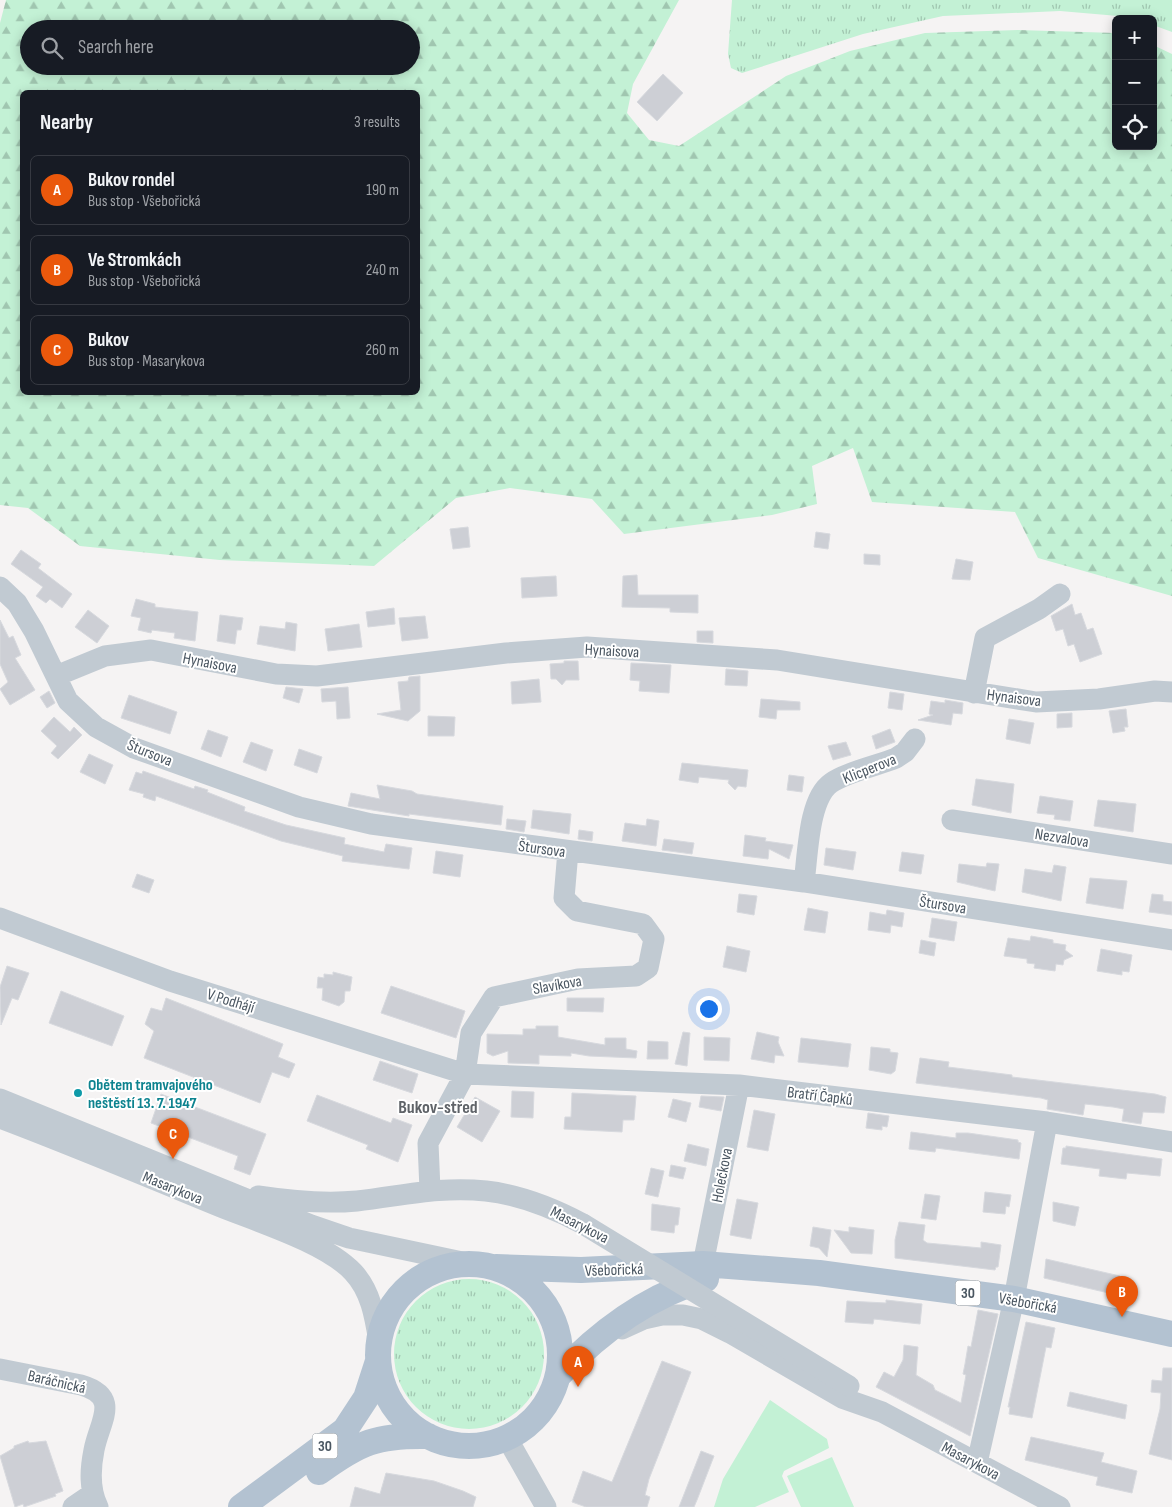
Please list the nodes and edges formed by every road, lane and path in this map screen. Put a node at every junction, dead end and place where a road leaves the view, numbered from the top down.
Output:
1 (0, 587) edge
2 (1060, 594) dead end
3 (56, 676) junction
4 (1172, 692) edge
5 (974, 693) junction
6 (915, 739) dead end
7 (952, 820) dead end
8 (568, 852) junction
9 (1172, 854) edge
10 (804, 882) junction
11 (0, 918) edge
12 (1172, 940) edge
13 (465, 1074) junction
14 (739, 1085) junction
15 (0, 1099) edge
16 (0, 1118) edge
17 (1047, 1122) junction
18 (1172, 1142) edge
19 (430, 1190) junction
20 (232, 1193) junction
21 (467, 1263) junction
22 (703, 1264) junction
23 (496, 1267) junction
24 (762, 1267) junction
25 (1014, 1299) junction
26 (1172, 1334) edge
27 (592, 1342) junction
28 (378, 1351) junction
29 (0, 1369) edge
30 (558, 1376) junction
31 (882, 1412) junction
32 (428, 1436) junction
33 (507, 1438) junction
34 (977, 1463) junction
35 (95, 1501) edge
36 (73, 1507) edge
37 (241, 1507) edge
38 (270, 1507) edge
39 (546, 1507) edge
40 (1060, 1507) edge

1 - 3 street, Štursova
2 - 5 street
3 - 5 street, Hynaisova
3 - 8 street, Štursova
4 - 5 street, Hynaisova
6 - 10 street, Klicperova
7 - 9 street, Nezvalova
8 - 10 street, Štursova
8 - 13 street, Slavíkova
10 - 12 street, Štursova
11 - 13 street, V Podhájí
13 - 14 street, Bratří Čapků
13 - 19 street, Slavíkova
14 - 17 street, Bratří Čapků
14 - 22 street, Holečkova
15 - 20 street, Masarykova
16 - 28 street, Masarykova
17 - 18 street, Bratří Čapků
17 - 25 street
19 - 20 street, Masarykova
19 - 31 street, Masarykova, bridge
20 - 21 street, Masarykova
21 - 23 main road, 30
21 - 28 main road, 30
22 - 23 main road, Všebořická / 30
22 - 24 main road, Všebořická / 30
23 - 30 main road, 30
24 - 25 main road, Všebořická / 30
24 - 27 main road, Všebořická / 30
25 - 26 main road, Všebořická / 30
25 - 34 street
27 - 30 main road, Všebořická / 30
27 - 31 street, Masarykova
28 - 32 main road, 30
28 - 37 main road, 30
29 - 35 street, Baráčnická
30 - 33 main road, 30
31 - 34 street, Masarykova
32 - 33 main road, 30
32 - 38 main road, 30
33 - 39 street
34 - 40 street, Masarykova
35 - 36 street, Baráčnická

